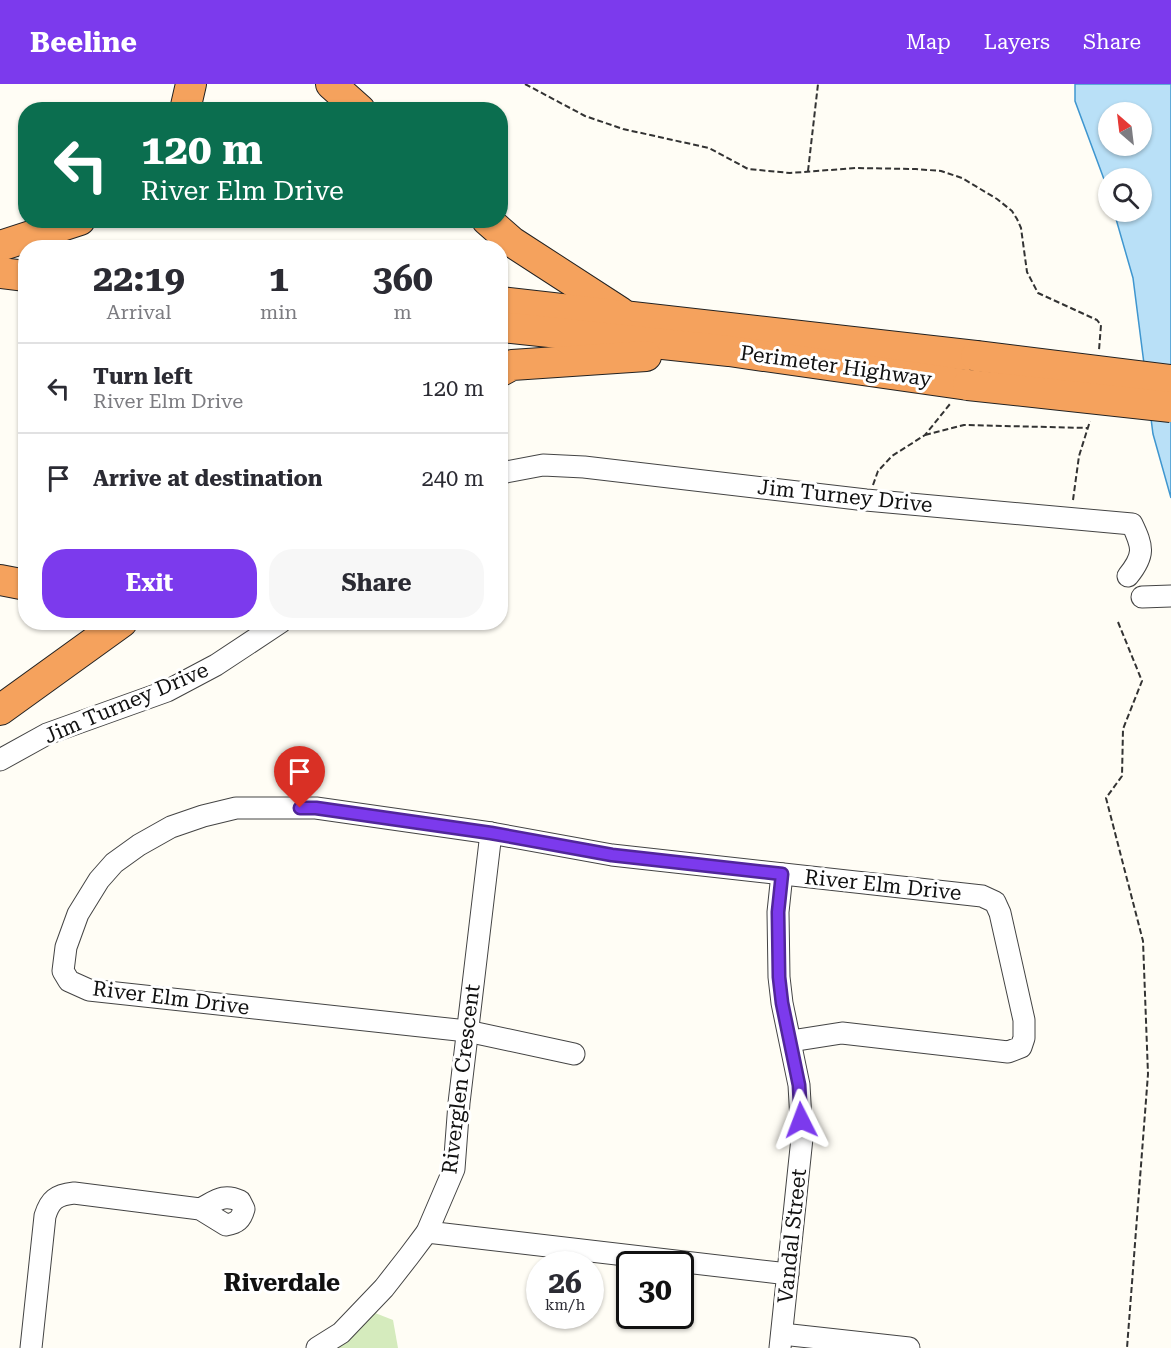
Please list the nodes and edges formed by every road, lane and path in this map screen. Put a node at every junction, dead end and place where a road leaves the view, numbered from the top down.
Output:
1 (191, 84) edge
2 (331, 84) edge
3 (525, 84) edge
4 (818, 84) edge
5 (187, 102) edge
6 (351, 102) edge
7 (808, 171) junction
8 (56, 228) edge
9 (496, 228) edge
10 (21, 240) edge
11 (18, 241) edge
12 (0, 247) edge
13 (18, 250) edge
14 (0, 273) edge
15 (18, 275) edge
16 (508, 303) edge
17 (625, 315) junction
18 (508, 328) edge
19 (729, 351) junction
20 (1098, 358) dead end
21 (508, 367) edge
22 (1171, 380) edge
23 (961, 392) junction
24 (1171, 407) edge
25 (1091, 420) dead end
26 (1088, 429) junction
27 (925, 435) junction
28 (508, 472) edge
29 (866, 500) junction
30 (1071, 518) junction
31 (1128, 576) dead end
32 (0, 580) edge
33 (18, 583) edge
34 (1171, 596) edge
35 (1142, 597) dead end
36 (1118, 622) dead end
37 (111, 630) edge
38 (269, 630) edge
39 (0, 710) edge
40 (0, 760) edge
41 (491, 833) junction
42 (782, 874) junction
43 (467, 1030) junction
44 (791, 1041) junction
45 (574, 1053) dead end
46 (200, 1209) dead end
47 (427, 1232) junction
48 (788, 1274) junction
49 (781, 1341) edge
50 (32, 1348) edge
51 (317, 1348) edge
52 (909, 1348) edge
53 (1127, 1348) edge

1 - 5 highway
2 - 6 highway
3 - 7 path
4 - 7 path
7 - 20 path
8 - 10 highway
9 - 17 highway
11 - 12 highway
12 - 13 highway
14 - 15 highway
16 - 17 highway, Perimeter Highway
17 - 22 highway, Perimeter Highway, bridge
18 - 19 highway, Perimeter Highway
19 - 21 highway
19 - 23 highway, Perimeter Highway
23 - 24 highway, Perimeter Highway, bridge
23 - 27 path
25 - 26 path
26 - 27 path
26 - 30 path
27 - 29 path
28 - 29 street, Jim Turney Drive
29 - 30 street, Jim Turney Drive
30 - 31 street, Jim Turney Drive
32 - 33 highway
34 - 35 street
36 - 53 path
37 - 39 highway
38 - 40 street, Jim Turney Drive
41 - 42 street, River Elm Drive
41 - 43 street, Riverglen Crescent
41 - 43 street, River Elm Drive
42 - 44 street, Vandal Street
42 - 44 street, River Elm Drive
43 - 45 street, River Elm Drive
43 - 47 street, Riverglen Crescent
44 - 48 street, Vandal Street
46 - 50 street
47 - 48 street
47 - 51 street, Riverglen Crescent
48 - 49 street, Vandal Street
49 - 52 street

